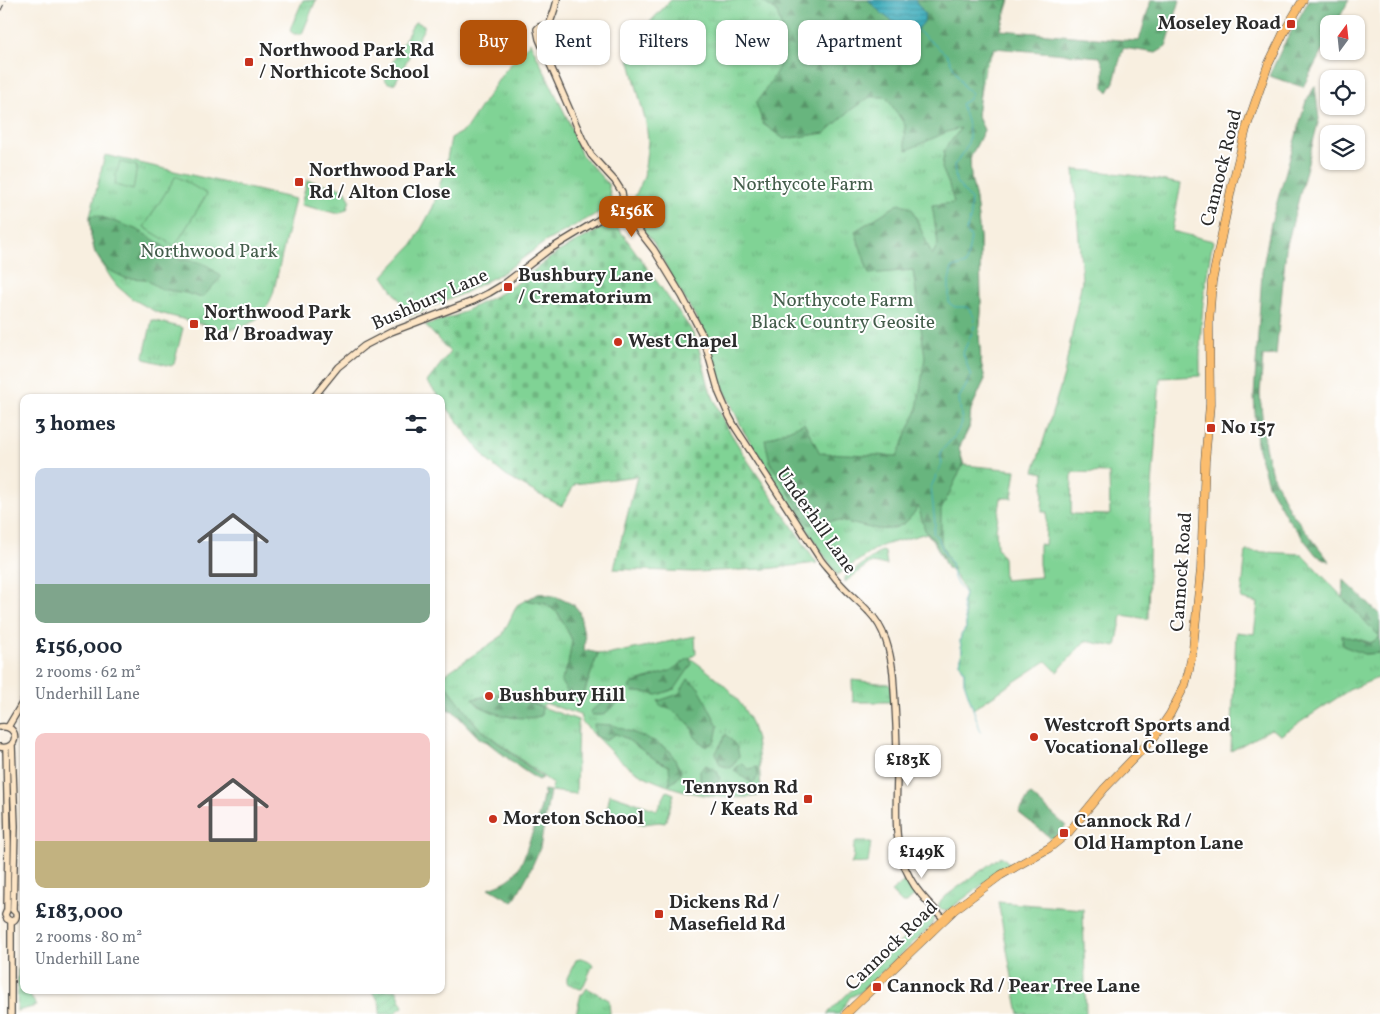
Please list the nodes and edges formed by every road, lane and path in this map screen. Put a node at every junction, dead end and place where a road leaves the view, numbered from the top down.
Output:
1 (557, 0) edge
2 (1303, 0) edge
3 (550, 20) edge
4 (549, 65) edge
5 (618, 208) junction
6 (316, 394) edge
7 (20, 707) edge
8 (0, 726) edge
9 (8, 727) junction
10 (12, 744) junction
11 (3, 748) edge
12 (10, 910) junction
13 (944, 919) junction
14 (10, 921) junction
15 (11, 1014) edge
16 (846, 1014) edge

1 - 3 street
2 - 13 highway, Cannock Road
4 - 5 street
5 - 6 street, Bushbury Lane
5 - 13 street, Underhill Lane
7 - 9 street
8 - 9 street
9 - 10 street
10 - 11 street
10 - 12 street
11 - 12 street
12 - 14 street
12 - 14 street
13 - 16 highway, Cannock Road
14 - 15 street

